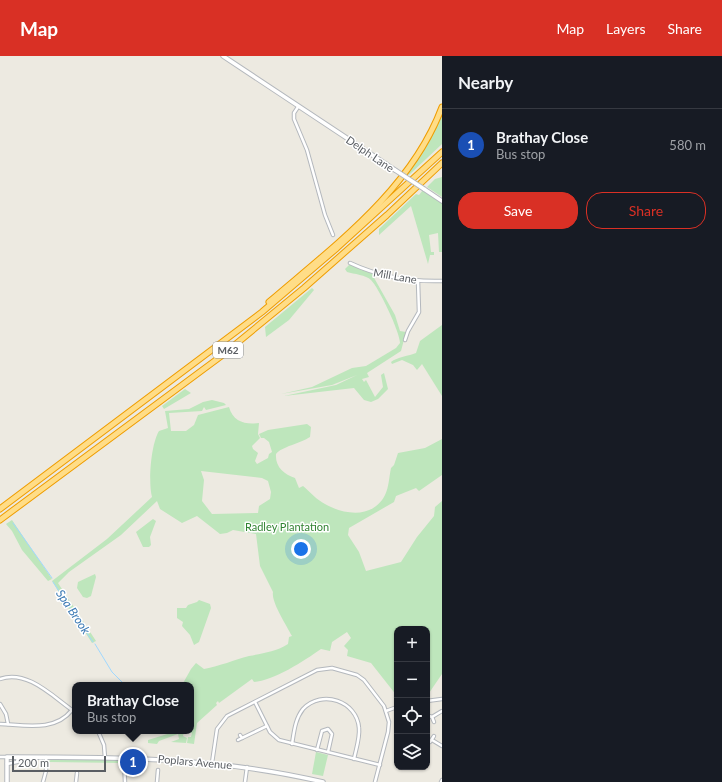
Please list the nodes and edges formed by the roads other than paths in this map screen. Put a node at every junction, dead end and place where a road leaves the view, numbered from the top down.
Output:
1 (223, 56) edge
2 (298, 107) junction
3 (442, 107) edge
4 (442, 152) edge
5 (442, 163) edge
6 (442, 201) edge
7 (333, 235) dead end
8 (350, 264) dead end
9 (418, 281) junction
10 (442, 281) edge
11 (405, 340) dead end
12 (215, 348) junction
13 (0, 509) edge
14 (0, 520) edge
15 (0, 679) edge
16 (442, 699) edge
17 (430, 700) edge
18 (255, 702) junction
19 (0, 704) edge
20 (394, 708) edge
21 (72, 710) edge
22 (386, 711) junction
23 (442, 712) edge
24 (72, 713) edge
25 (432, 717) joint
26 (434, 722) dead end
27 (0, 724) edge
28 (8, 724) junction
29 (267, 726) junction
30 (99, 734) edge
31 (240, 735) dead end
32 (434, 736) dead end
33 (242, 738) junction
34 (238, 740) dead end
35 (292, 744) junction
36 (442, 746) edge
37 (317, 750) junction
38 (328, 753) junction
39 (0, 757) edge
40 (7, 757) junction
41 (18, 757) junction
42 (46, 757) junction
43 (105, 758) junction
44 (124, 758) junction
45 (354, 758) junction
46 (212, 763) junction
47 (7, 764) junction
48 (380, 765) junction
49 (247, 767) junction
50 (157, 769) dead end
51 (77, 773) dead end
52 (7, 782) edge
53 (43, 782) edge
54 (76, 782) edge
55 (125, 782) edge
56 (158, 782) edge
57 (245, 782) edge
58 (323, 782) edge
59 (375, 782) edge

1 - 2 street, Delph Lane
2 - 6 street, Delph Lane, bridge
2 - 7 street
3 - 12 highway
4 - 12 highway, M62
5 - 14 highway, M62
8 - 9 street, Mill Lane
9 - 10 street, Mill Lane
9 - 11 street
12 - 13 highway, M62
15 - 21 street
16 - 17 street
18 - 22 street
18 - 29 street
18 - 46 street
19 - 28 street
20 - 22 street
22 - 48 street
23 - 25 street
24 - 28 street
25 - 26 street
27 - 28 street
29 - 33 street
29 - 35 street
30 - 43 street
31 - 33 street
32 - 36 street
33 - 34 street
35 - 37 street
35 - 45 street
37 - 38 street
37 - 38 street
38 - 45 street
39 - 40 street, Poplars Avenue
40 - 41 street, Poplars Avenue
40 - 47 street
41 - 42 street, Poplars Avenue
41 - 47 street
42 - 43 street, Poplars Avenue
42 - 53 street
43 - 44 street, Poplars Avenue
44 - 46 street, Poplars Avenue
44 - 55 street
45 - 48 street
46 - 49 street, Poplars Avenue
47 - 52 street
48 - 59 street
49 - 57 street
49 - 58 street, Poplars Avenue
50 - 56 street
51 - 54 street

